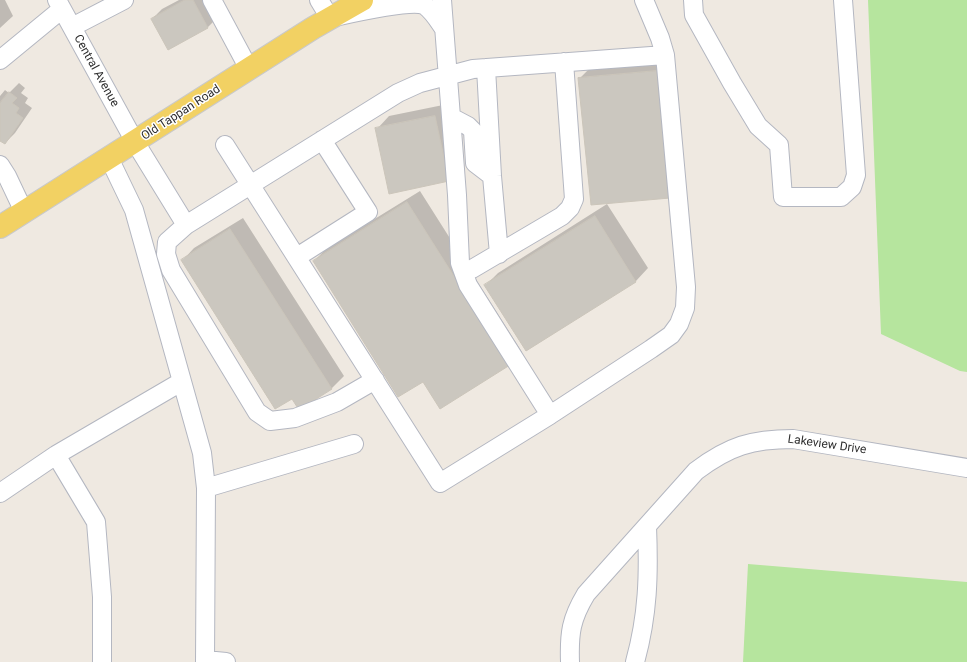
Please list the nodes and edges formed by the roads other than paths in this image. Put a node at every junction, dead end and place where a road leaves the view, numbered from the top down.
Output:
1 (124, 0) edge
2 (212, 0) edge
3 (362, 0) edge
4 (442, 0) edge
5 (644, 0) edge
6 (693, 0) edge
7 (843, 0) edge
8 (60, 5) edge
9 (325, 9) edge
10 (72, 27) junction
11 (444, 28) junction
12 (665, 55) junction
13 (0, 60) edge
14 (564, 62) junction
15 (486, 68) junction
16 (249, 69) junction
17 (448, 75) junction
18 (451, 117) junction
19 (322, 140) junction
20 (135, 142) junction
21 (225, 145) dead end
22 (109, 158) junction
23 (0, 165) edge
24 (492, 176) junction
25 (250, 185) junction
26 (24, 212) junction
27 (186, 225) junction
28 (0, 227) edge
29 (499, 254) junction
30 (297, 258) junction
31 (463, 271) junction
32 (375, 380) junction
33 (181, 382) junction
34 (550, 415) junction
35 (354, 444) dead end
36 (56, 455) junction
37 (967, 468) edge
38 (206, 488) junction
39 (0, 493) edge
40 (647, 526) junction
41 (205, 661) edge
42 (102, 662) edge
43 (226, 662) edge
44 (570, 662) edge
45 (635, 662) edge

1 - 10 street
2 - 16 street
3 - 9 main road, Old Tappan Road
4 - 11 street
5 - 12 street
6 - 7 street
8 - 10 street, Central Avenue
8 - 13 street
9 - 11 street
9 - 16 main road, Old Tappan Road
10 - 20 street, Central Avenue
11 - 17 street
12 - 14 street
12 - 34 street
14 - 15 street
14 - 29 street
15 - 17 street
15 - 24 street
16 - 20 main road, Old Tappan Road
17 - 18 street
17 - 19 street
18 - 24 street
18 - 31 street
19 - 25 street
19 - 30 street
20 - 22 main road, Old Tappan Road
20 - 27 street, Central Avenue
21 - 25 street
22 - 26 main road, Old Tappan Road
22 - 33 street
23 - 26 street
24 - 29 street
25 - 27 street
25 - 30 street
26 - 28 main road, Old Tappan Road
27 - 32 street
29 - 31 street
30 - 32 street
31 - 34 street
32 - 34 street
33 - 36 street
33 - 38 street
35 - 38 street
36 - 39 street
36 - 42 street
37 - 40 street, Lakeview Drive
38 - 41 street
40 - 44 street, Lakeview Drive
40 - 45 street
41 - 43 street

